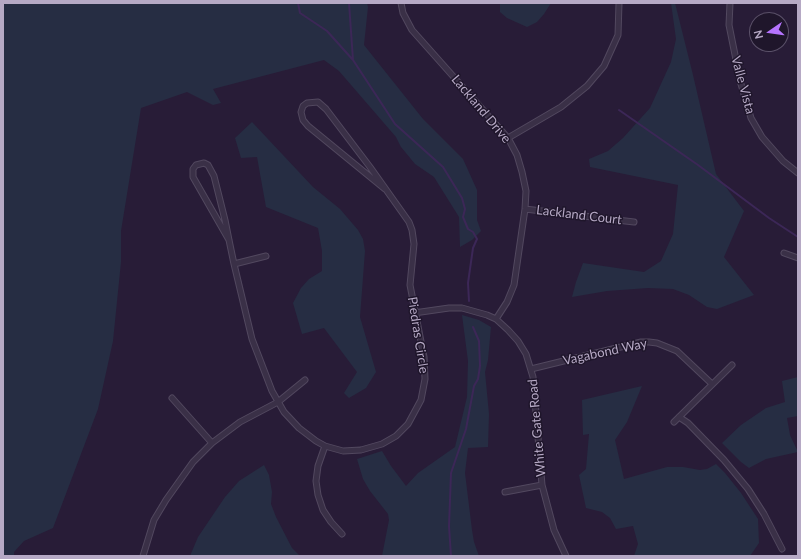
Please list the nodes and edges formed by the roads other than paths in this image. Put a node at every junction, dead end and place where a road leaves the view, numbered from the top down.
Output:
1 (401, 3) edge
2 (619, 3) edge
3 (730, 3) edge
4 (508, 138) junction
5 (798, 173) edge
6 (385, 189) junction
7 (525, 209) junction
8 (634, 222) dead end
9 (229, 240) junction
10 (784, 253) dead end
11 (266, 256) dead end
12 (798, 258) edge
13 (234, 264) junction
14 (414, 314) junction
15 (496, 320) junction
16 (732, 365) dead end
17 (531, 369) junction
18 (306, 380) dead end
19 (712, 384) junction
20 (172, 398) dead end
21 (278, 402) junction
22 (679, 417) junction
23 (674, 422) dead end
24 (212, 443) junction
25 (325, 446) junction
26 (542, 485) junction
27 (505, 492) dead end
28 (342, 534) dead end
29 (782, 549) dead end
30 (143, 556) edge
31 (566, 556) edge

1 - 4 street, Lackland Drive
2 - 4 street
3 - 5 street, Valle Vista
4 - 7 street, Lackland Drive
6 - 6 street, Piedras Circle
6 - 14 street, Piedras Circle
7 - 8 street, Lackland Court
7 - 15 street, Lackland Drive
9 - 9 street, Piedras Circle
9 - 13 street, Piedras Circle
10 - 12 street
11 - 13 street
13 - 21 street, Piedras Circle
14 - 15 street, White Gate Road
14 - 25 street, Piedras Circle
15 - 17 street, White Gate Road
16 - 19 street
17 - 19 street, Vagabond Way
17 - 26 street, White Gate Road
18 - 21 street
19 - 22 street
20 - 24 street
21 - 24 street
21 - 25 street, Piedras Circle
22 - 23 street
22 - 29 street
24 - 30 street
25 - 28 street
26 - 27 street
26 - 31 street, White Gate Road

